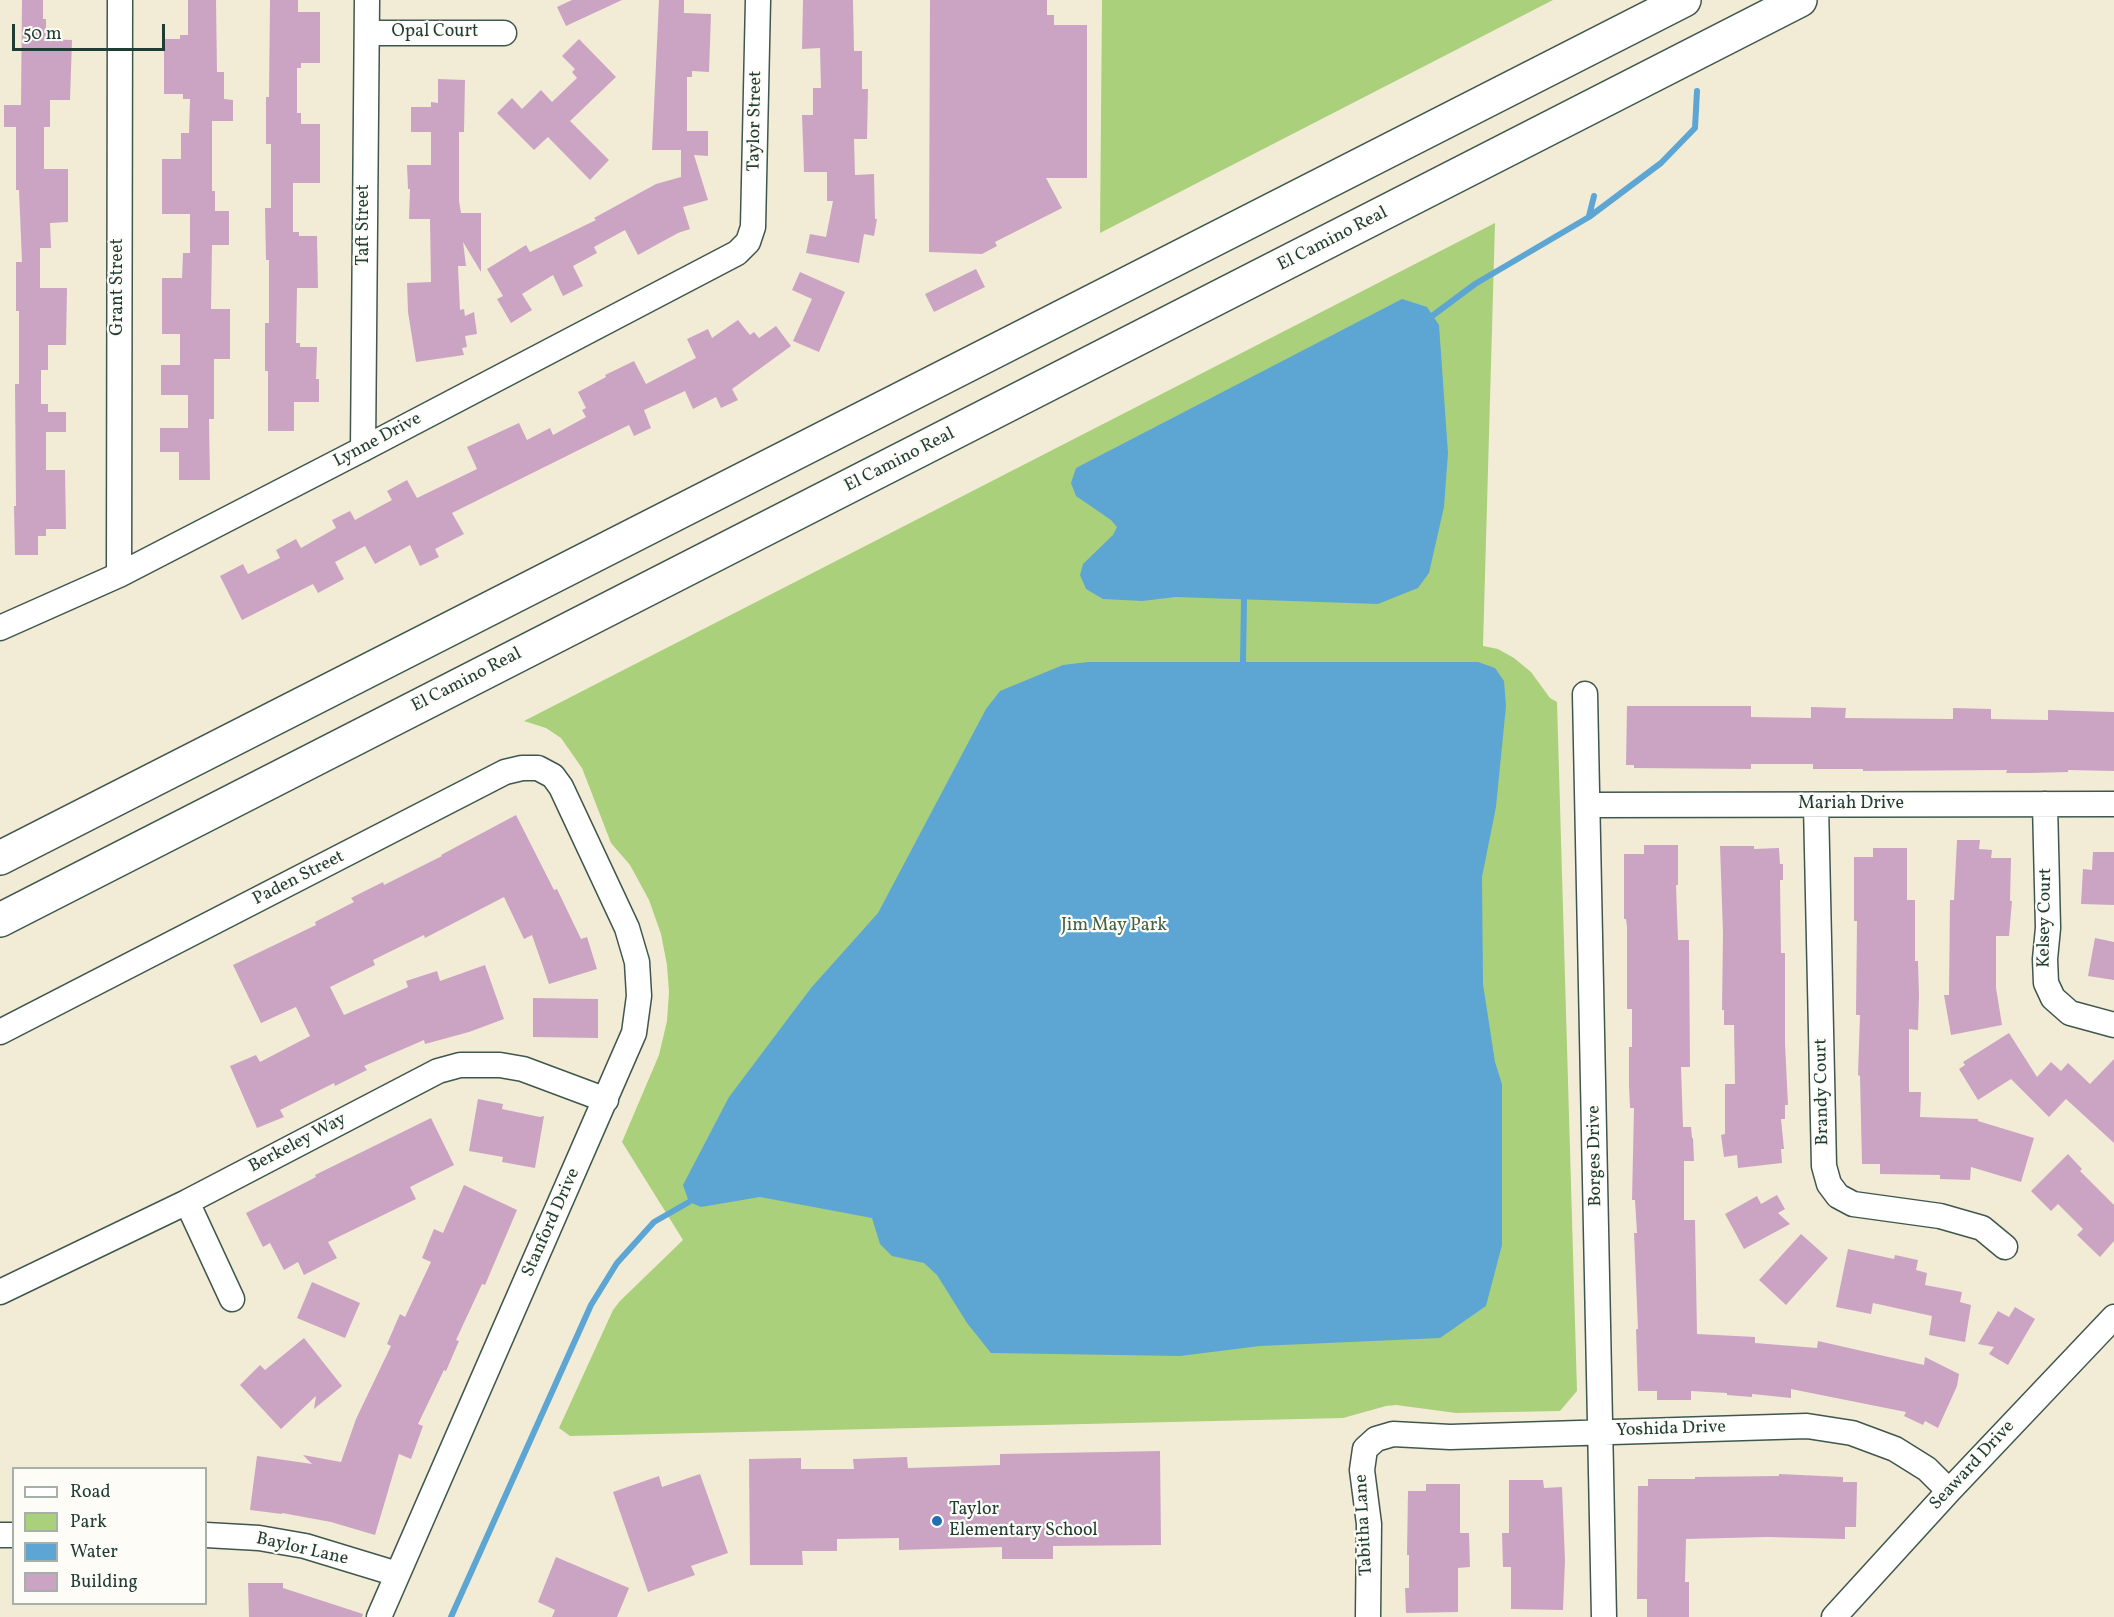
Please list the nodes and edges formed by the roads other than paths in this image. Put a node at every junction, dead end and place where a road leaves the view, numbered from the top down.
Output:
1 (120, 0) edge
2 (367, 0) edge
3 (758, 0) edge
4 (1684, 0) edge
5 (1800, 0) edge
6 (367, 33) junction
7 (504, 33) dead end
8 (748, 242) joint
9 (363, 449) junction
10 (119, 575) junction
11 (0, 628) edge
12 (1585, 694) dead end
13 (2045, 804) junction
14 (2114, 804) edge
15 (1588, 805) junction
16 (1816, 805) junction
17 (578, 823) joint
18 (0, 858) edge
19 (0, 920) edge
20 (2114, 1024) edge
21 (0, 1032) edge
22 (606, 1100) junction
23 (187, 1202) junction
24 (2005, 1247) dead end
25 (0, 1292) edge
26 (232, 1299) dead end
27 (2114, 1317) edge
28 (1602, 1431) junction
29 (1376, 1439) joint
30 (1949, 1491) junction
31 (207, 1535) edge
32 (398, 1574) junction
33 (379, 1617) edge
34 (1368, 1617) edge
35 (1604, 1617) edge
36 (1834, 1617) edge

1 - 10 street, Grant Street
2 - 6 street, Taft Street
3 - 8 street, Taylor Street
4 - 18 highway
5 - 19 highway, El Camino Real
6 - 7 street, Opal Court
6 - 9 street, Taft Street
8 - 9 street, Lynne Drive
9 - 10 street, Lynne Drive
10 - 11 street, Lynne Drive
12 - 15 street, Borges Drive
13 - 14 street, Mariah Drive
13 - 16 street, Mariah Drive
13 - 20 street, Kelsey Court
15 - 16 street, Mariah Drive
15 - 28 street, Borges Drive
16 - 24 street, Brandy Court
17 - 21 street, Paden Street
17 - 22 street, Stanford Drive
22 - 23 street, Berkeley Way
22 - 32 street, Stanford Drive
23 - 25 street, Berkeley Way
23 - 26 street
27 - 30 street, Seaward Drive
28 - 29 street, Yoshida Drive
28 - 30 street, Yoshida Drive
28 - 35 street, Borges Drive
29 - 34 street, Tabitha Lane
30 - 36 street, Seaward Drive
31 - 32 street, Baylor Lane
32 - 33 street, Stanford Drive

